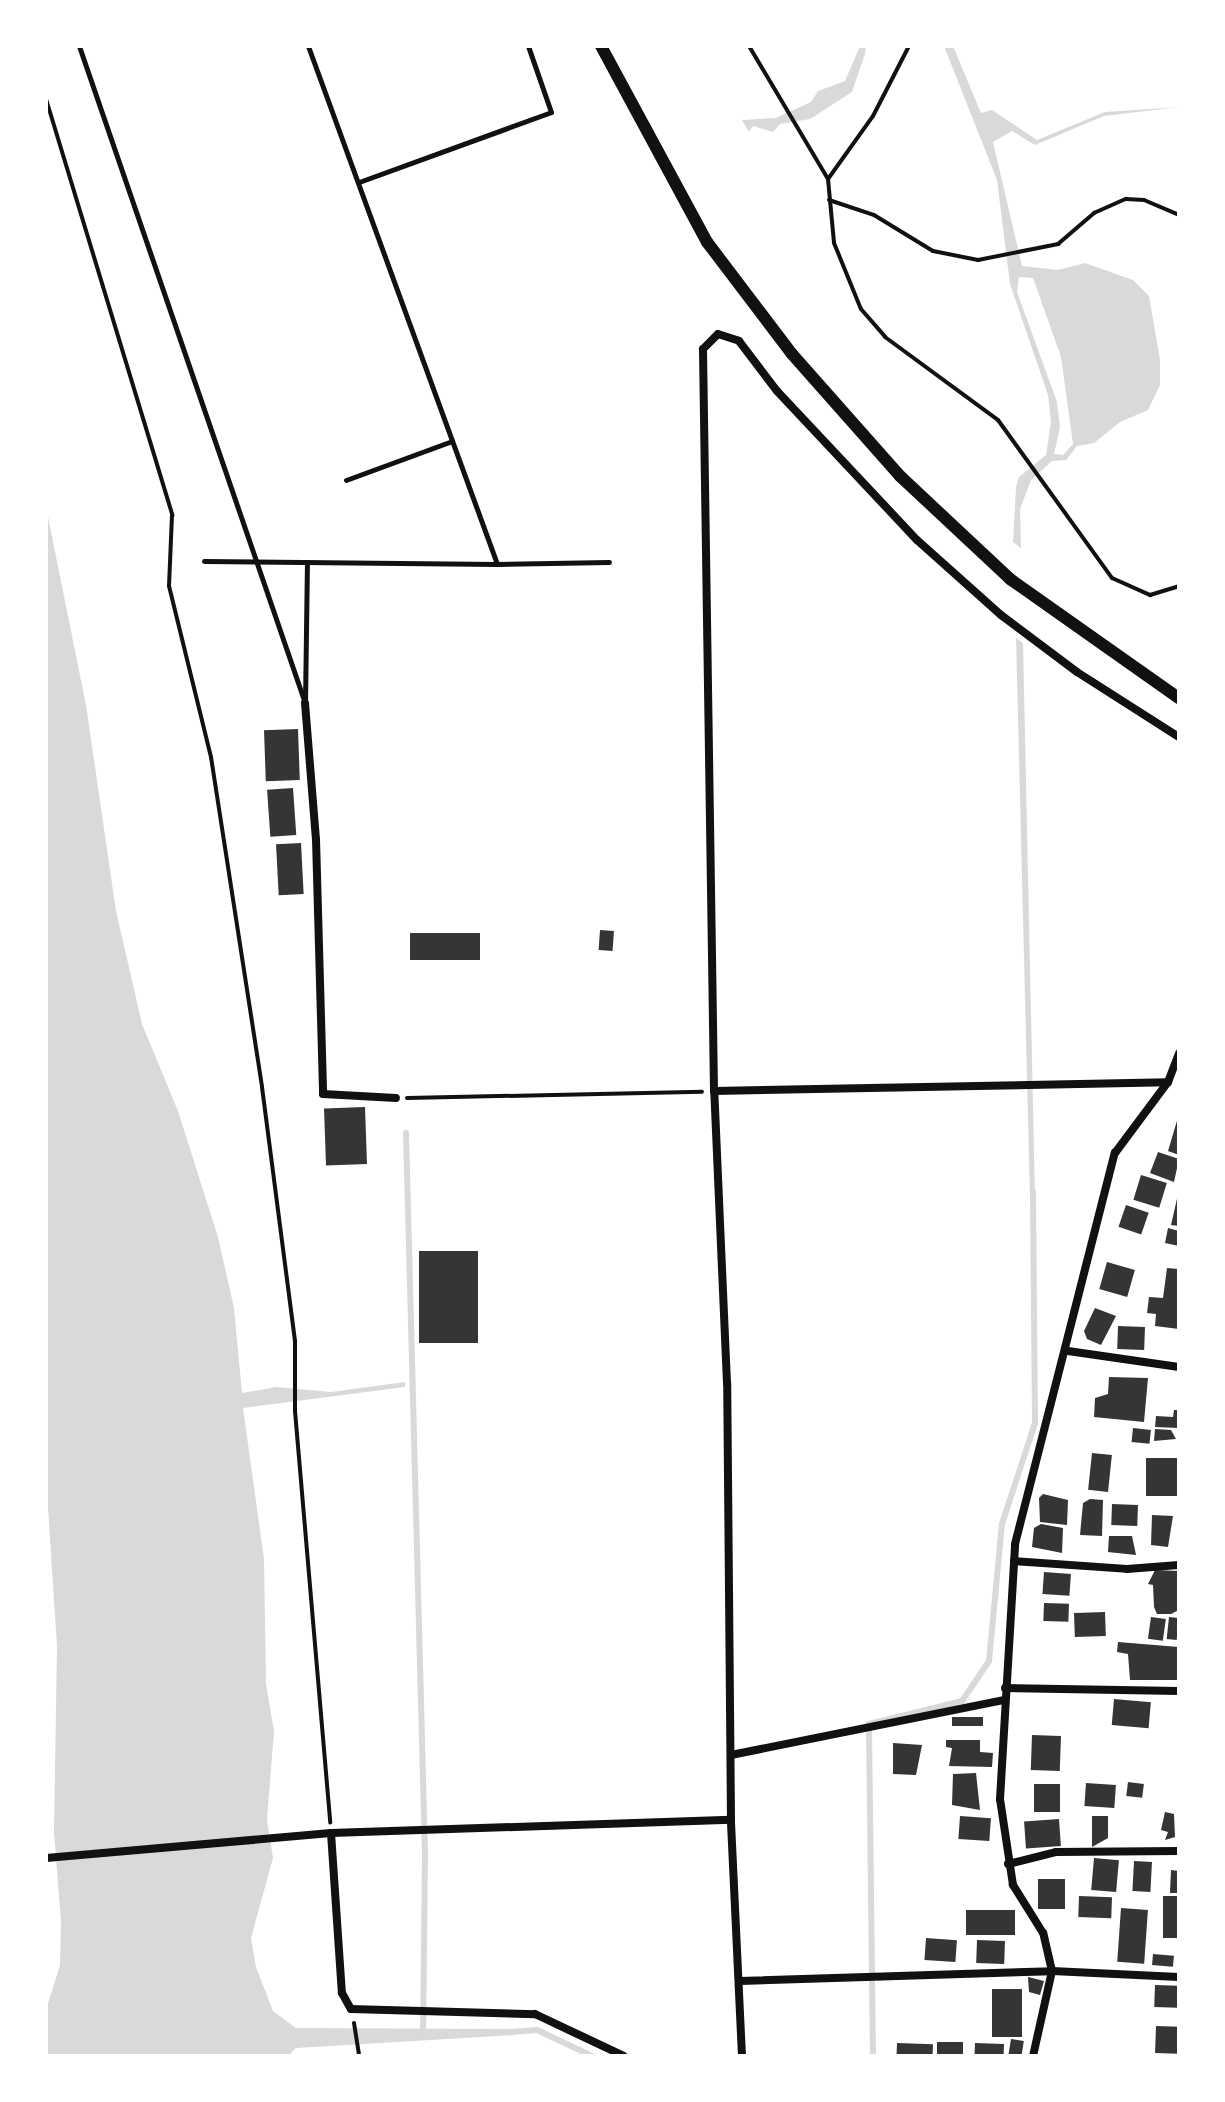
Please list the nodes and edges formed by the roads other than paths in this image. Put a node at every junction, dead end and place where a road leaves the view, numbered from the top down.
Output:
1 (79, 46) edge
2 (308, 46) edge
3 (528, 46) edge
4 (601, 46) edge
5 (358, 182) junction
6 (452, 441) junction
7 (346, 480) dead end
8 (204, 561) dead end
9 (258, 562) junction
10 (307, 562) junction
11 (609, 562) dead end
12 (497, 564) junction
13 (1179, 698) edge
14 (305, 703) junction
15 (1179, 737) edge
16 (1179, 1053) edge
17 (1168, 1082) junction
18 (714, 1091) junction
19 (396, 1098) road end
20 (1068, 1351) junction
21 (1179, 1367) edge
22 (1014, 1561) junction
23 (1179, 1565) edge
24 (1005, 1688) junction
25 (1179, 1691) edge
26 (1005, 1700) junction
27 (731, 1755) junction
28 (731, 1820) junction
29 (331, 1833) junction
30 (1179, 1851) edge
31 (46, 1858) edge
32 (1008, 1864) junction
33 (1052, 1971) junction
34 (1179, 1977) edge
35 (740, 1981) junction
36 (624, 2056) edge
37 (742, 2056) edge
38 (1033, 2056) edge

1 - 9 lane
2 - 5 lane
3 - 5 lane
4 - 13 street
5 - 6 lane
6 - 7 lane
6 - 12 lane
8 - 9 lane
9 - 10 lane
9 - 14 lane
10 - 12 lane
10 - 14 lane
11 - 12 lane
14 - 19 street
15 - 18 street
16 - 17 street
17 - 18 street
17 - 20 street
18 - 27 street
20 - 21 street
20 - 22 street
22 - 23 street
22 - 24 street
24 - 25 street
24 - 26 street
26 - 27 street
26 - 32 street
27 - 28 street
28 - 29 street
28 - 35 street
29 - 31 street
29 - 36 street
30 - 32 street
32 - 33 street
33 - 34 street
33 - 35 street
33 - 38 street
35 - 37 street

